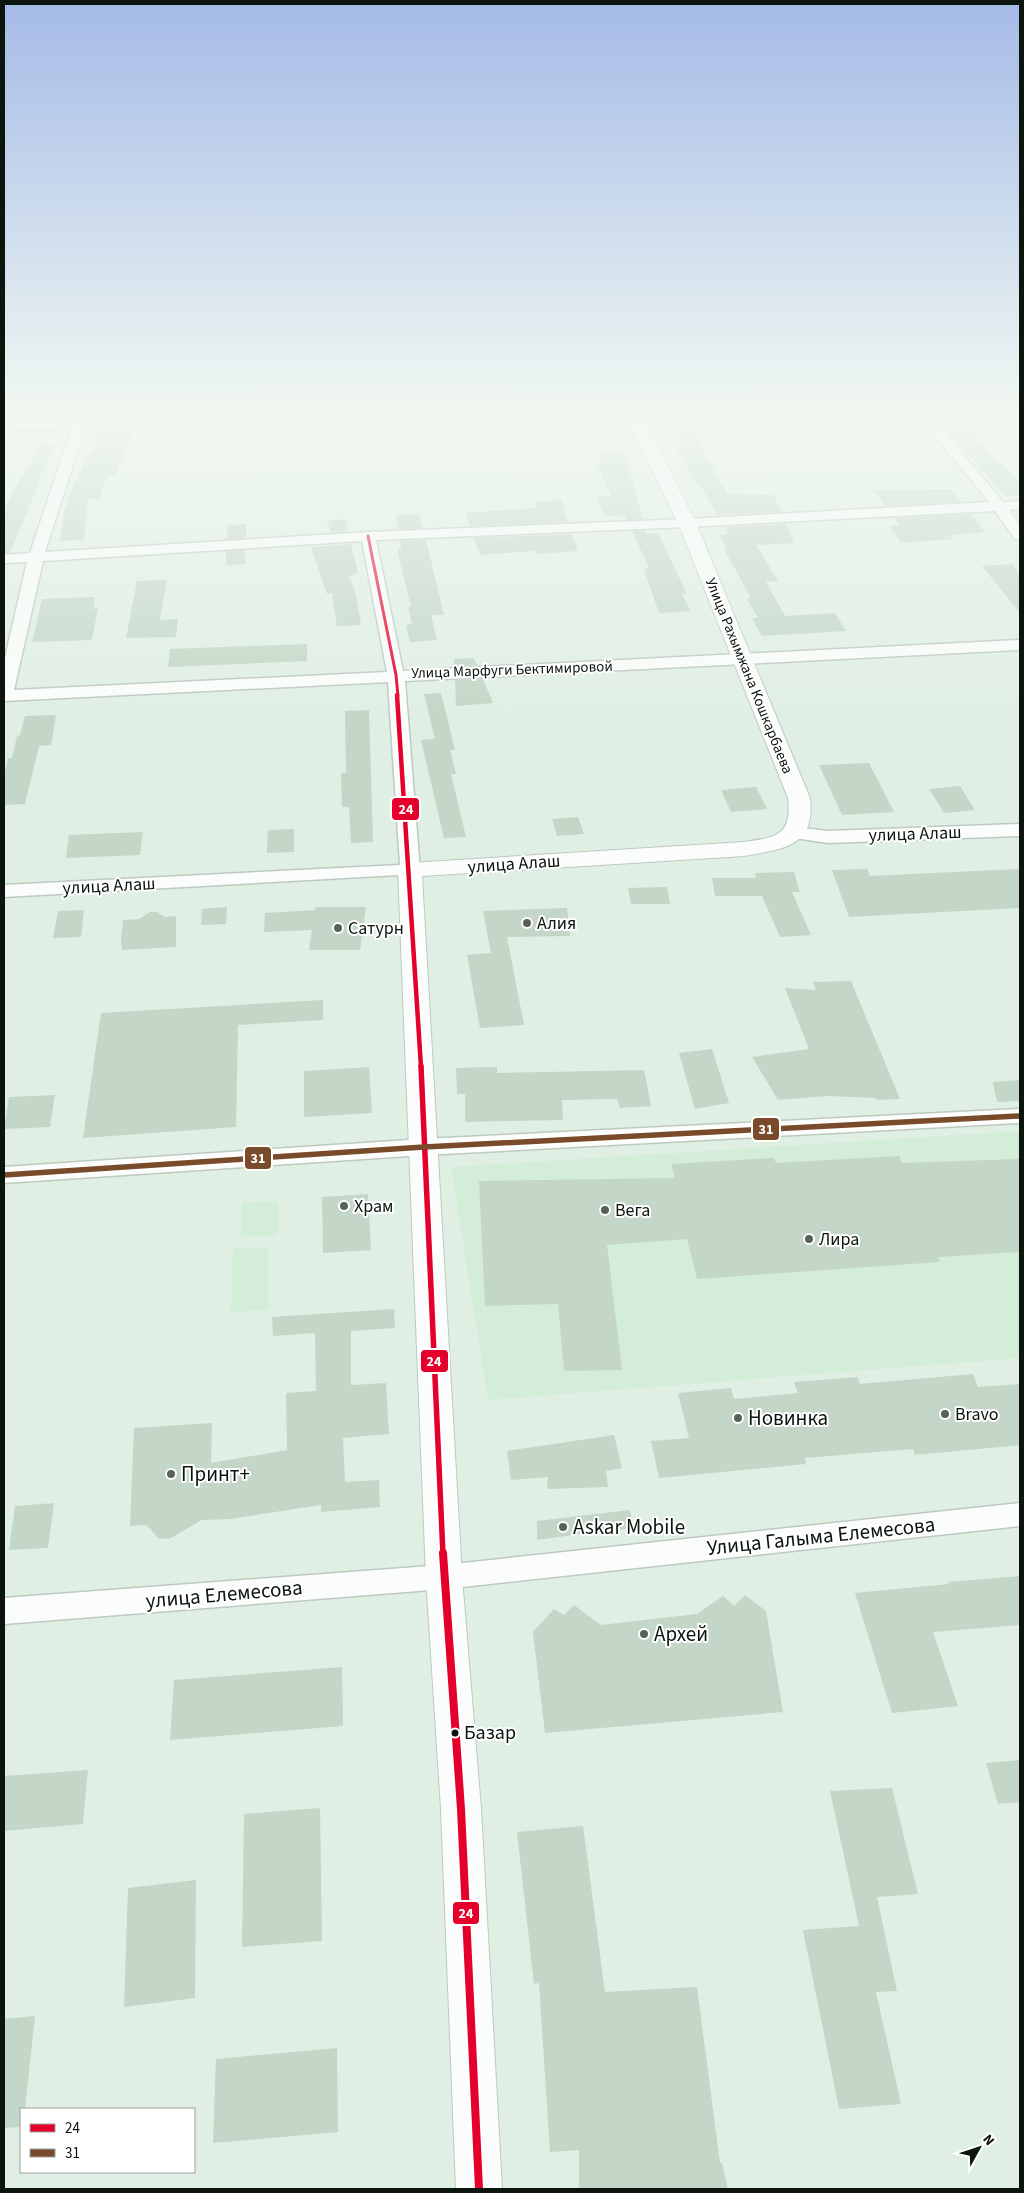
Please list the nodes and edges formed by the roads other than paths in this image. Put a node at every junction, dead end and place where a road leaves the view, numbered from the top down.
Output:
1 (49, 514) edge
2 (683, 514) edge
3 (846, 514) edge
4 (1005, 514) edge
5 (687, 523) junction
6 (368, 536) junction
7 (1020, 536) edge
8 (36, 557) junction
9 (4, 559) edge
10 (1020, 645) edge
11 (742, 660) junction
12 (396, 675) junction
13 (4, 696) edge
14 (1020, 830) edge
15 (795, 833) junction
16 (410, 870) junction
17 (4, 891) edge
18 (1020, 1116) edge
19 (424, 1147) junction
20 (4, 1175) edge
21 (1020, 1514) edge
22 (444, 1577) junction
23 (4, 1612) edge
24 (479, 2189) edge

1 - 8 street
2 - 5 street, Улица Рахымжана Кошкарбаева
3 - 5 street
4 - 7 street
5 - 6 street
5 - 11 street, Улица Рахымжана Кошкарбаева
6 - 8 street
6 - 12 street
8 - 9 street
8 - 13 street
10 - 11 street, Улица Марфуги Бектимировой
11 - 12 street, Улица Марфуги Бектимировой
11 - 15 street, Улица Рахымжана Кошкарбаева
12 - 13 street, Улица Марфуги Бектимировой
12 - 16 street
14 - 15 street, улица Алаш
15 - 16 street, улица Алаш
16 - 17 street, улица Алаш
16 - 19 street
18 - 19 street
19 - 20 street
19 - 22 street
21 - 22 street, Улица Галыма Елемесова
22 - 23 street, улица Елемесова
22 - 24 street

